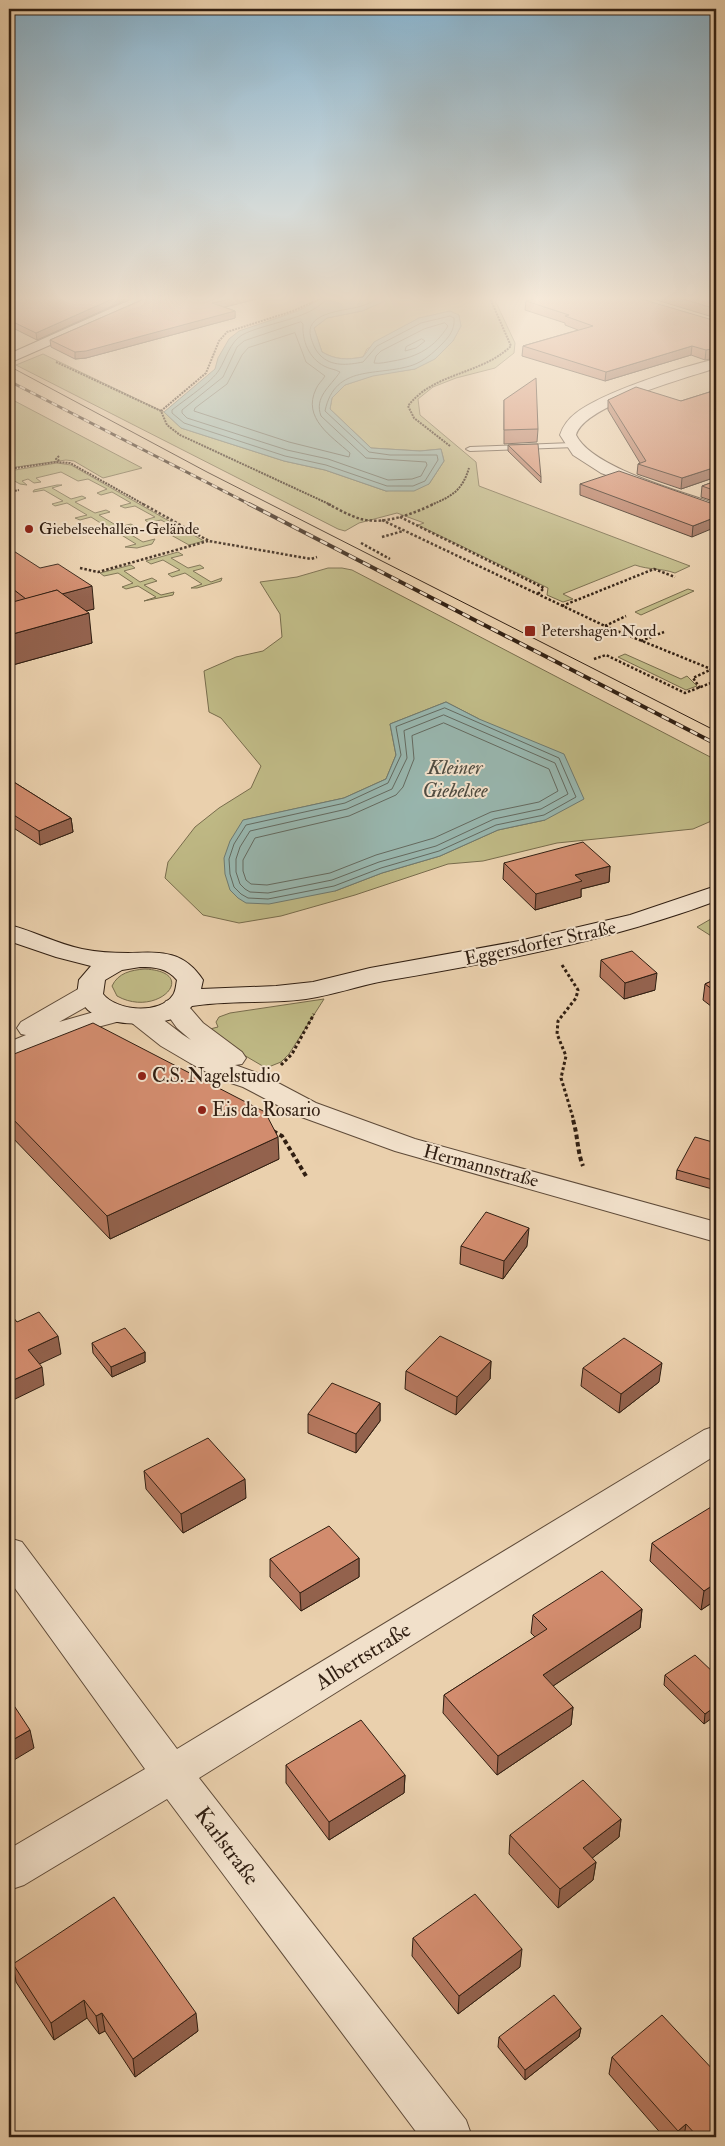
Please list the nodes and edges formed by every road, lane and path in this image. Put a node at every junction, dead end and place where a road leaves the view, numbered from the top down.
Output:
1 (129, 396) edge
2 (179, 396) edge
3 (418, 396) edge
4 (621, 396) edge
5 (161, 411) junction
6 (572, 445) junction
7 (470, 449) dead end
8 (456, 451) dead end
9 (59, 456) dead end
10 (61, 462) junction
11 (470, 465) dead end
12 (9, 469) edge
13 (708, 487) edge
14 (19, 490) dead end
15 (9, 492) edge
16 (681, 497) junction
17 (716, 510) edge
18 (399, 517) junction
19 (381, 520) junction
20 (403, 531) junction
21 (382, 537) dead end
22 (208, 540) junction
23 (361, 543) dead end
24 (317, 557) dead end
25 (390, 559) dead end
26 (80, 568) dead end
27 (675, 577) dead end
28 (537, 595) junction
29 (561, 606) junction
30 (626, 616) dead end
31 (605, 626) junction
32 (664, 632) dead end
33 (641, 641) junction
34 (594, 659) dead end
35 (715, 670) edge
36 (716, 681) edge
37 (700, 688) junction
38 (716, 893) edge
39 (9, 933) edge
40 (558, 959) dead end
41 (128, 960) junction
42 (187, 974) junction
43 (361, 978) junction
44 (90, 988) junction
45 (180, 1003) junction
46 (315, 1013) dead end
47 (128, 1015) junction
48 (9, 1040) edge
49 (9, 1051) edge
50 (256, 1082) junction
51 (267, 1128) edge
52 (583, 1166) dead end
53 (306, 1176) dead end
54 (716, 1232) edge
55 (716, 1439) edge
56 (9, 1552) edge
57 (172, 1774) junction
58 (9, 1871) edge
59 (449, 2137) edge

1 - 5 path
2 - 5 path
3 - 8 path
4 - 6 street
5 - 19 path
6 - 7 lane
6 - 16 street
9 - 10 path
10 - 12 path
10 - 22 path
11 - 18 path
13 - 16 street
14 - 15 path
16 - 17 street
18 - 19 path
18 - 28 path
19 - 20 path
20 - 21 path
20 - 28 path
22 - 24 path
22 - 26 path
23 - 25 path
27 - 29 path
28 - 29 path
29 - 31 path
30 - 31 path
31 - 33 path
32 - 33 path
33 - 35 path
34 - 37 path
35 - 37 path
36 - 37 path
38 - 43 street, Eggersdorfer Straße
39 - 41 street
39 - 44 street
40 - 52 path
41 - 42 street
41 - 44 street
42 - 43 street, Eggersdorfer Straße
42 - 45 street
43 - 45 street, Eggersdorfer Straße
44 - 47 street, Hermannstraße
44 - 48 street
45 - 47 street, Eggersdorfer Straße
45 - 50 street, Hermannstraße
46 - 50 path
47 - 49 street, Eggersdorfer Straße
47 - 50 street, Hermannstraße
50 - 54 street, Hermannstraße
51 - 53 path
55 - 57 street, Albertstraße
56 - 57 street, Karlstraße
57 - 58 street, Albertstraße
57 - 59 street, Karlstraße

